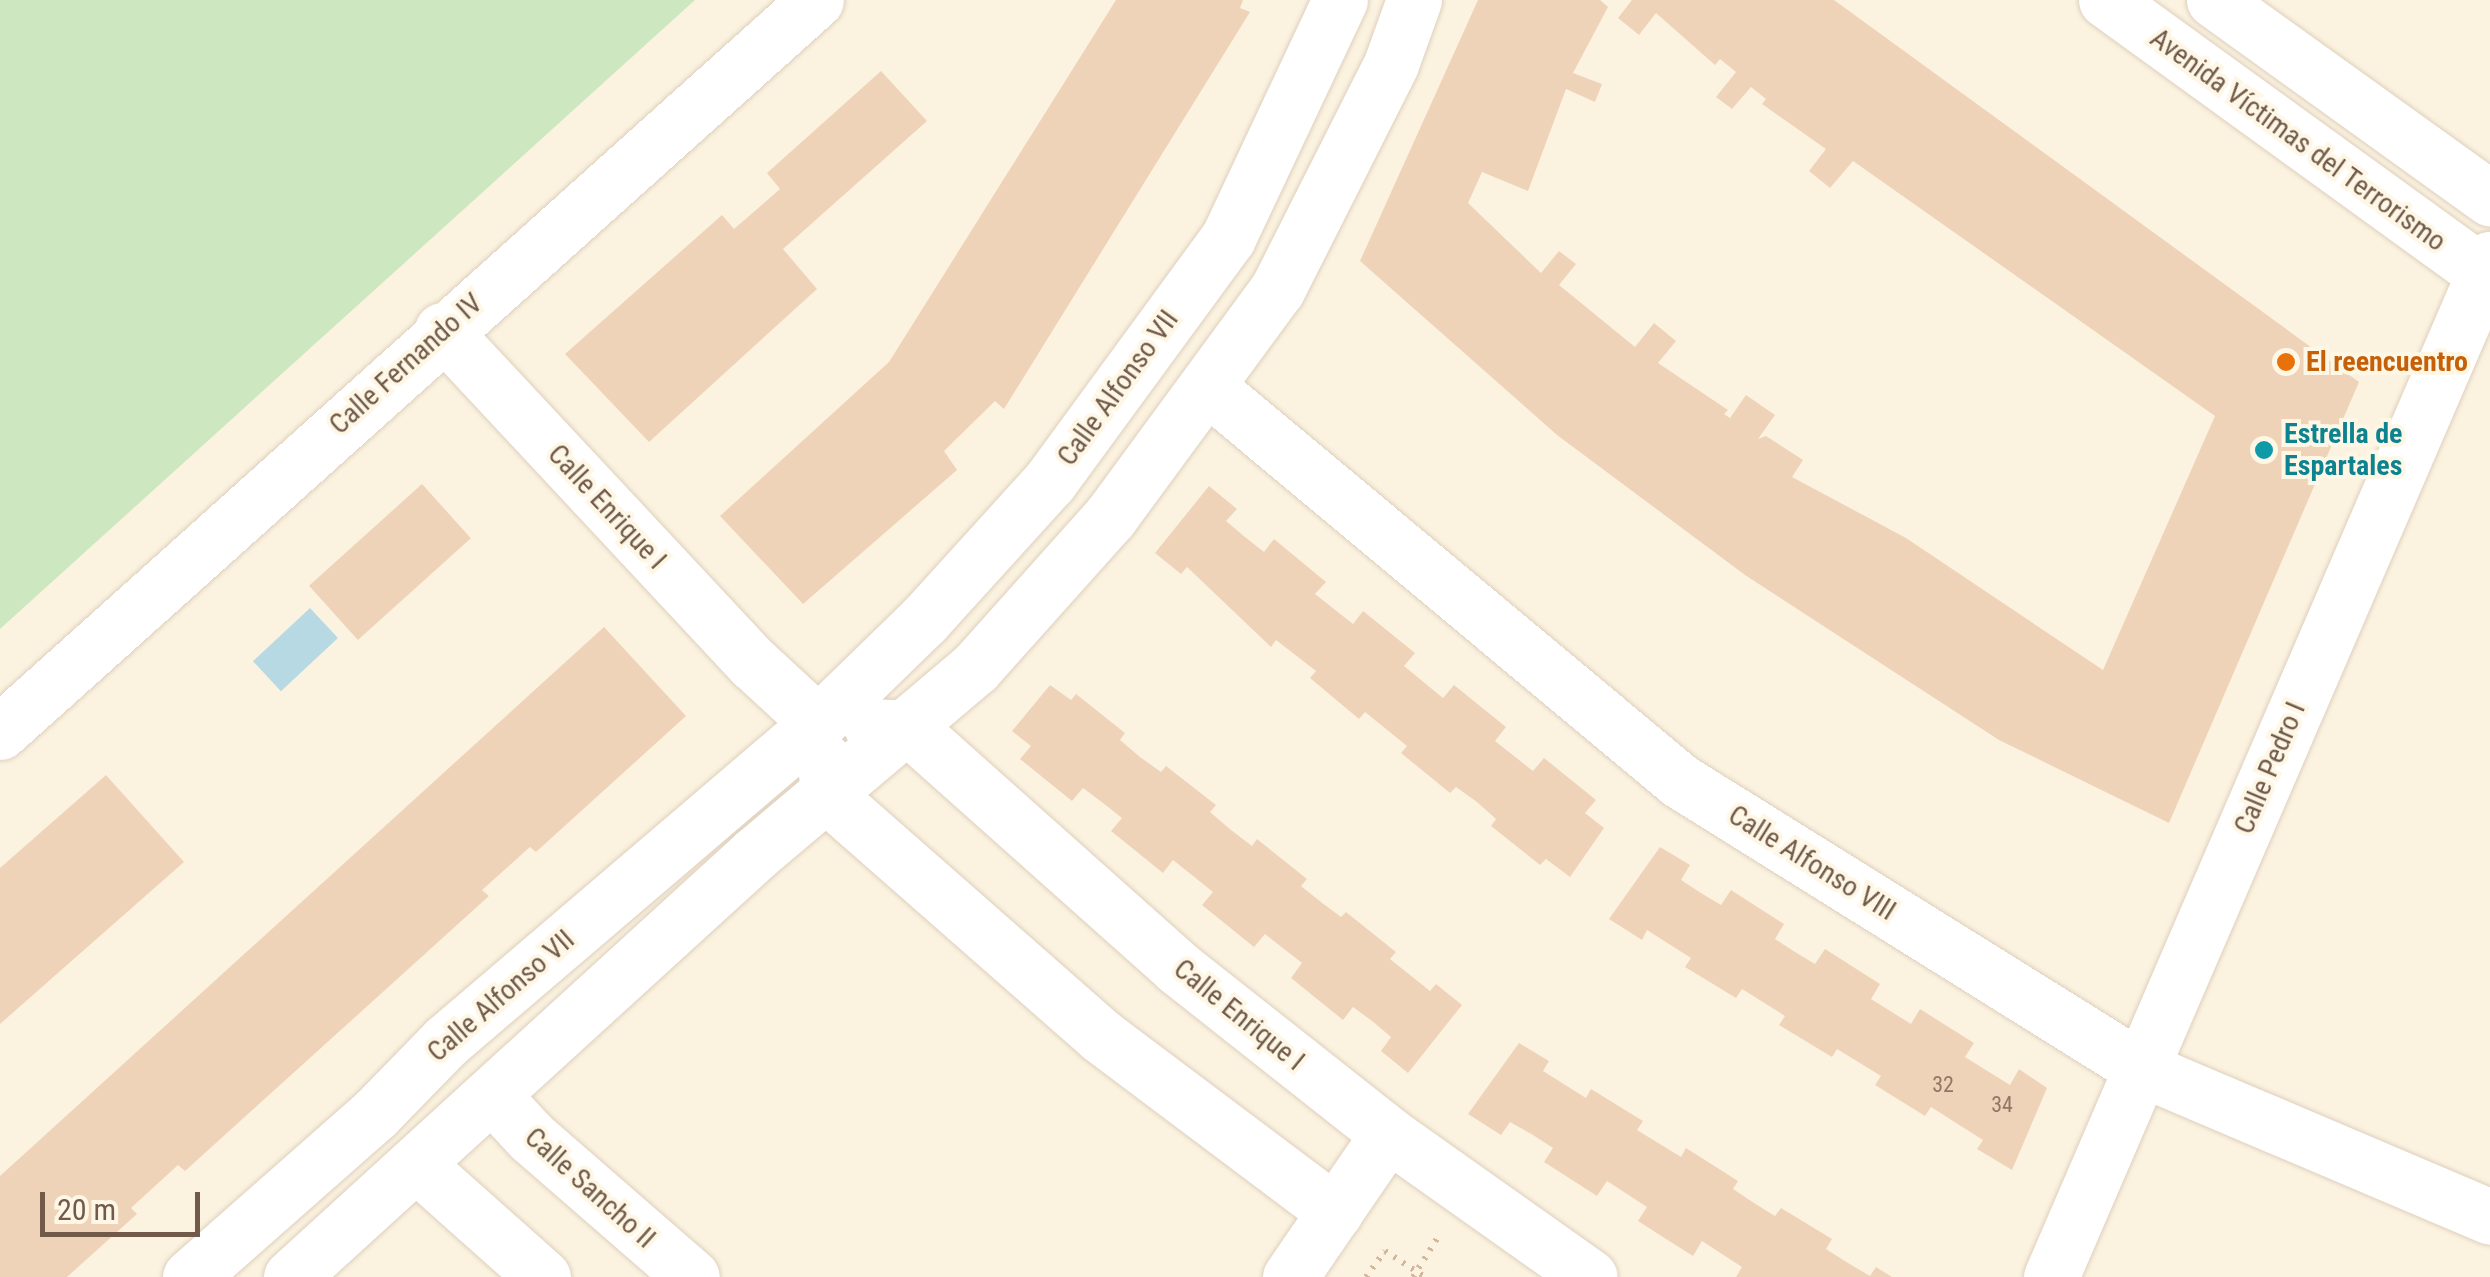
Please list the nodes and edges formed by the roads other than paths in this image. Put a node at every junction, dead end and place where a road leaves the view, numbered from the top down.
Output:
1 (816, 0) edge
2 (1340, 0) edge
3 (1414, 0) edge
4 (2106, 0) edge
5 (2214, 0) edge
6 (2490, 198) edge
7 (2488, 270) edge
8 (442, 330) junction
9 (1210, 389) junction
10 (818, 722) junction
11 (909, 728) junction
12 (0, 732) edge
13 (830, 797) junction
14 (2142, 1069) junction
15 (492, 1095) junction
16 (1388, 1134) junction
17 (416, 1164) junction
18 (1336, 1212) junction
19 (2490, 1217) edge
20 (190, 1277) edge
21 (291, 1277) edge
22 (543, 1277) edge
23 (692, 1277) edge
24 (1290, 1277) edge
25 (1590, 1277) edge
26 (2051, 1277) edge

1 - 8 street, Calle Fernando IV
2 - 10 street, Calle Alfonso VII
3 - 9 street
4 - 7 street, Avenida Víctimas del Terrorismo
5 - 6 street
7 - 14 street, Calle Pedro I
8 - 10 street, Calle Enrique I
8 - 12 street, Calle Fernando IV
9 - 11 street
9 - 14 street, Calle Alfonso VIII
10 - 11 street
10 - 13 street
10 - 20 street, Calle Alfonso VII
11 - 13 street
11 - 16 street, Calle Enrique I
13 - 15 street
13 - 18 street
14 - 19 street, Calle Alfonso VIII
14 - 26 street, Calle Pedro I
15 - 17 street
15 - 23 street, Calle Sancho II
16 - 18 street
16 - 25 street, Calle Enrique I
17 - 21 street
17 - 22 street
18 - 24 street

